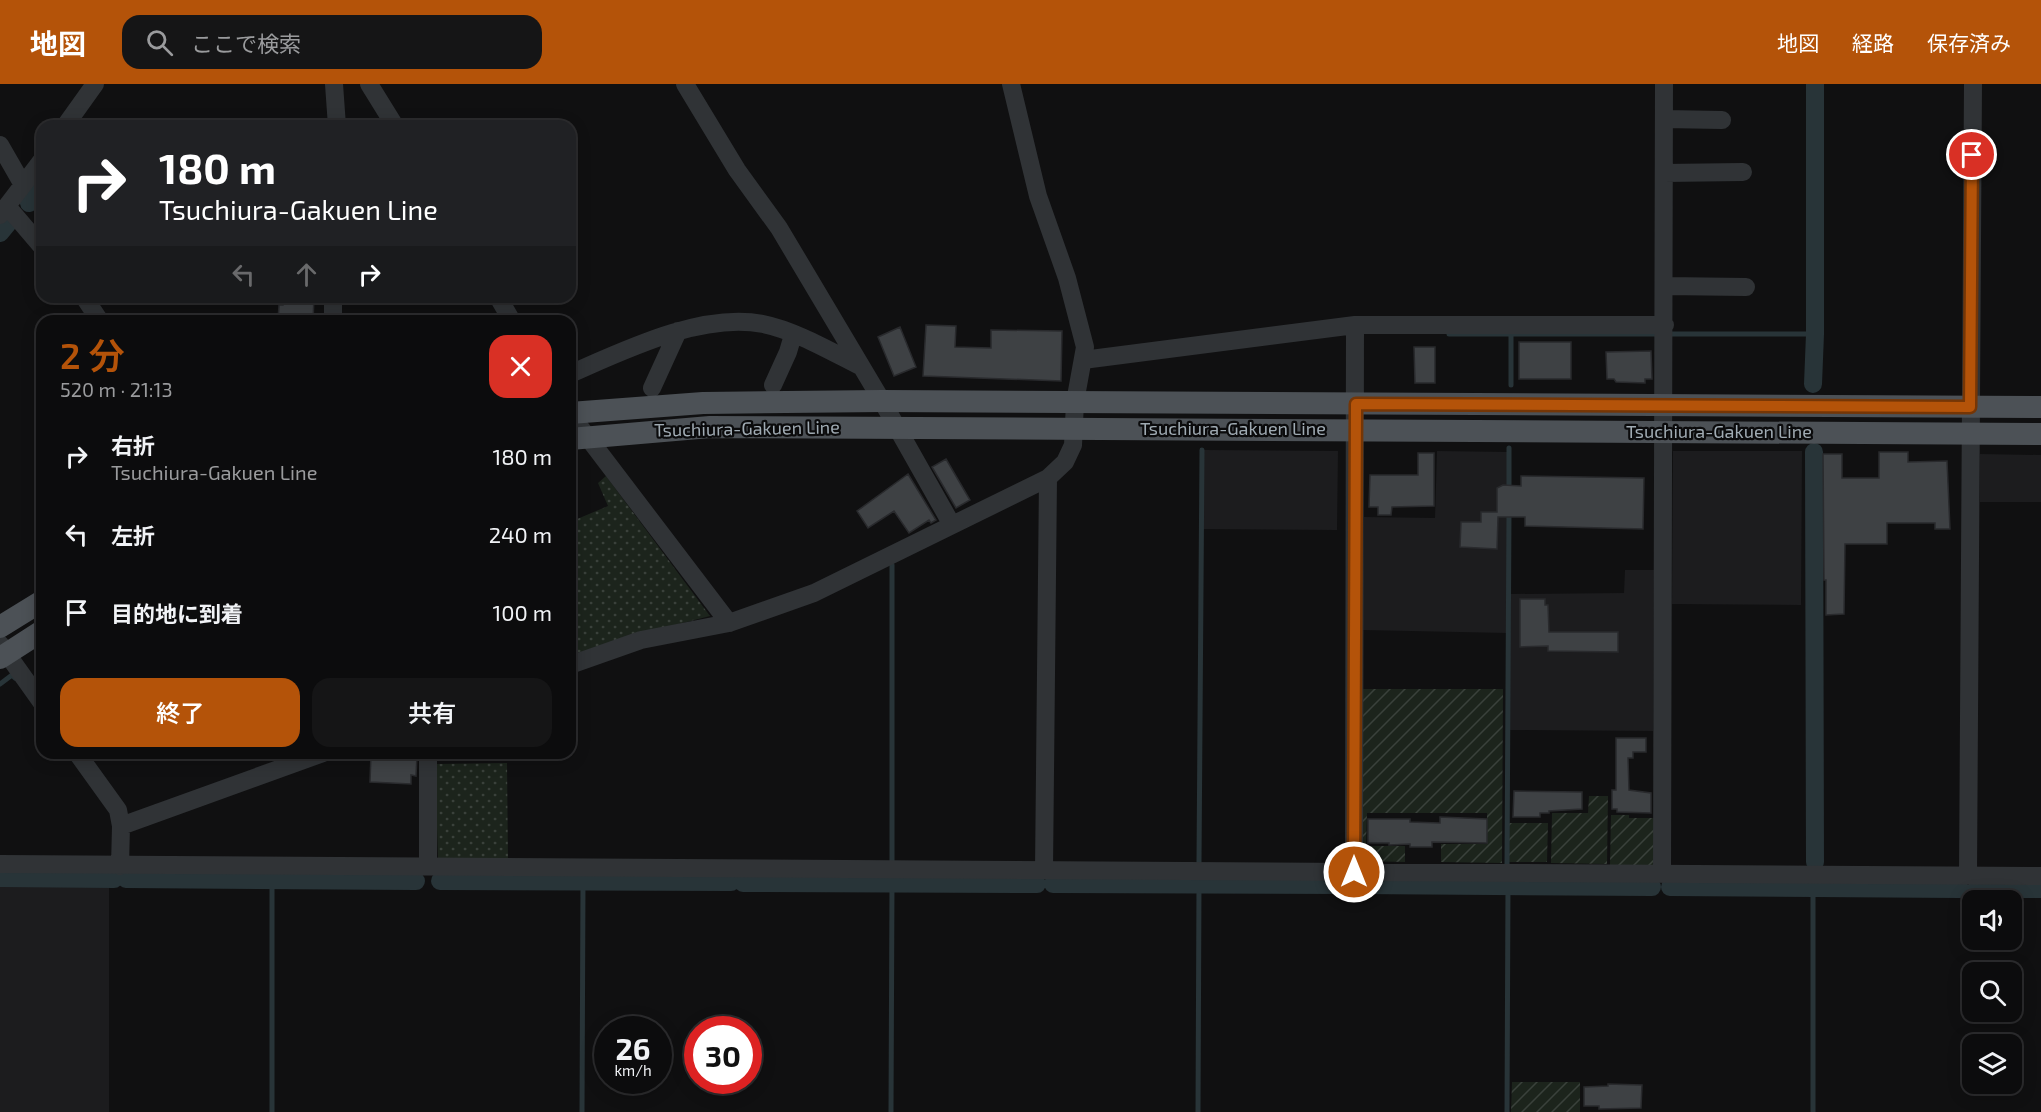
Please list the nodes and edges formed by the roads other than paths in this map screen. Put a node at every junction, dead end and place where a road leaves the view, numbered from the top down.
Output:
1 (95, 84) edge
2 (334, 84) edge
3 (369, 84) edge
4 (685, 84) edge
5 (1011, 84) edge
6 (1664, 84) edge
7 (1973, 84) edge
8 (1664, 119) junction
9 (69, 120) edge
10 (337, 120) edge
11 (391, 120) edge
12 (1722, 120) dead end
13 (0, 145) edge
14 (36, 168) edge
15 (1743, 172) dead end
16 (1664, 173) junction
17 (23, 184) junction
18 (4, 210) edge
19 (36, 241) edge
20 (1665, 286) junction
21 (1746, 287) dead end
22 (1355, 325) junction
23 (1665, 325) junction
24 (678, 331) junction
25 (793, 335) junction
26 (1083, 360) junction
27 (860, 366) junction
28 (576, 371) edge
29 (772, 385) dead end
30 (652, 388) dead end
31 (882, 401) junction
32 (1075, 402) junction
33 (1356, 404) junction
34 (1664, 405) junction
35 (1970, 407) junction
36 (2041, 407) edge
37 (576, 414) edge
38 (896, 427) junction
39 (1074, 428) junction
40 (1355, 430) junction
41 (1663, 431) junction
42 (1970, 434) junction
43 (2041, 434) edge
44 (579, 438) edge
45 (1048, 478) junction
46 (952, 525) junction
47 (36, 605) edge
48 (729, 623) junction
49 (0, 627) edge
50 (36, 634) edge
51 (2, 652) edge
52 (576, 663) edge
53 (36, 694) edge
54 (83, 759) edge
55 (306, 759) edge
56 (428, 759) edge
57 (121, 826) junction
58 (0, 864) edge
59 (120, 866) junction
60 (428, 867) junction
61 (1044, 870) junction
62 (1354, 872) junction
63 (1662, 873) junction
64 (1968, 876) junction
65 (2041, 876) edge

1 - 9 street
2 - 10 street
3 - 11 street
4 - 27 street
5 - 26 street
6 - 8 street
7 - 35 street
8 - 12 street
8 - 16 street
13 - 17 street
14 - 17 street
15 - 16 street
16 - 20 street
17 - 18 street
18 - 19 street
20 - 21 street
20 - 23 street
22 - 23 street
22 - 26 street
22 - 33 street
23 - 34 street
24 - 25 street
24 - 28 street
24 - 30 street
25 - 27 street
25 - 29 street
26 - 32 street
27 - 31 street
31 - 32 main road, Tsuchiura-Gakuen Line
31 - 37 main road, Tsuchiura-Gakuen Line
31 - 38 street
32 - 33 main road, Tsuchiura-Gakuen Line
32 - 39 street
33 - 34 main road, Tsuchiura-Gakuen Line
33 - 40 street
34 - 35 main road, Tsuchiura-Gakuen Line
34 - 41 street
35 - 36 main road, Tsuchiura-Gakuen Line
35 - 42 street
38 - 39 main road, Tsuchiura-Gakuen Line
38 - 44 main road, Tsuchiura-Gakuen Line
38 - 46 street
39 - 40 main road, Tsuchiura-Gakuen Line
39 - 45 street
40 - 41 main road, Tsuchiura-Gakuen Line
40 - 62 street
41 - 42 main road, Tsuchiura-Gakuen Line
41 - 63 street
42 - 43 main road, Tsuchiura-Gakuen Line
42 - 64 street
44 - 48 street
45 - 46 street
45 - 61 street
46 - 48 street
47 - 49 main road
48 - 52 street
50 - 51 main road
51 - 53 street
54 - 57 street
55 - 57 street
56 - 60 street
57 - 59 street
58 - 59 street
59 - 60 street
60 - 61 street
61 - 62 street
62 - 63 street
63 - 64 street
64 - 65 street

